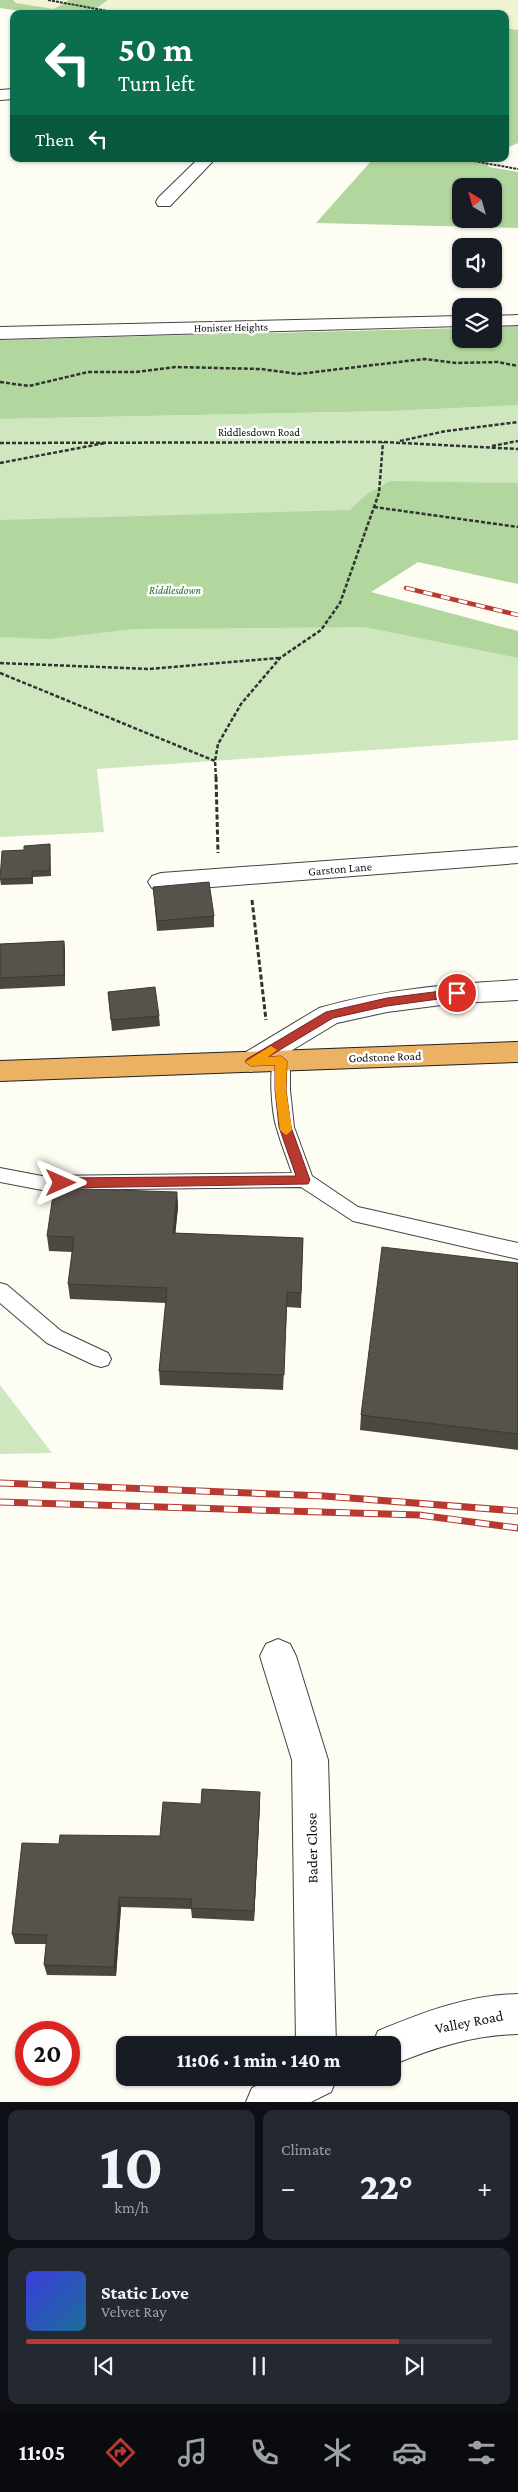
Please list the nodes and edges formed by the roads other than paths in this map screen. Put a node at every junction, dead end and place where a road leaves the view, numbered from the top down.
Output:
1 (204, 162) edge
2 (164, 202) dead end
3 (518, 320) edge
4 (452, 321) edge
5 (502, 321) edge
6 (0, 333) edge
7 (518, 855) edge
8 (161, 882) dead end
9 (518, 990) edge
10 (518, 1052) edge
11 (281, 1061) junction
12 (251, 1062) junction
13 (0, 1071) edge
14 (0, 1175) edge
15 (304, 1180) junction
16 (518, 1251) edge
17 (0, 1291) edge
18 (101, 1359) dead end
19 (278, 1656) dead end
20 (518, 2014) edge
21 (316, 2036) edge
22 (401, 2041) edge
23 (300, 2086) edge
24 (266, 2102) edge

1 - 2 street
3 - 5 street
4 - 6 street, Honister Heights
7 - 8 street, Garston Lane
9 - 12 street, Godstone Road
10 - 11 highway, Godstone Road
11 - 12 highway, Godstone Road
11 - 15 lane
12 - 13 highway, Godstone Road
14 - 15 lane
15 - 16 lane
17 - 18 lane
19 - 21 street, Bader Close
20 - 22 street, Valley Road
23 - 24 street

